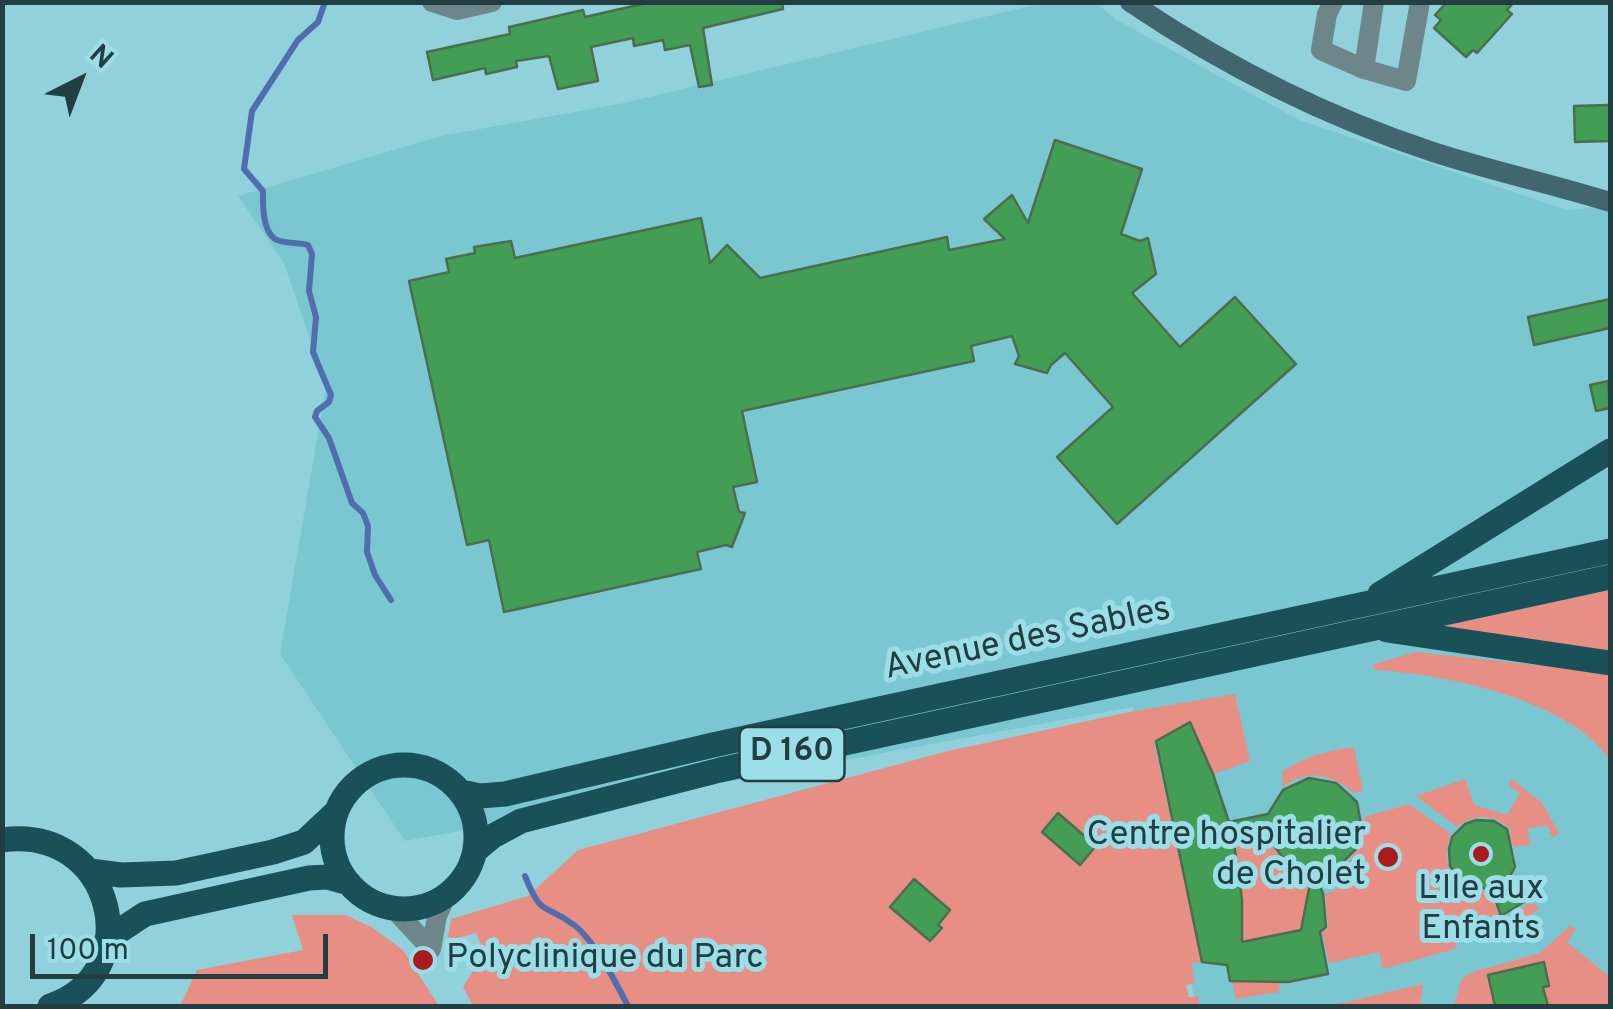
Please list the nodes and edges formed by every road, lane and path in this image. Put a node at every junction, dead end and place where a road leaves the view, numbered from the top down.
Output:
1 (432, 2) edge
2 (492, 2) edge
3 (1130, 2) edge
4 (1333, 2) edge
5 (1374, 2) edge
6 (1420, 2) edge
7 (1364, 70) junction
8 (1610, 202) edge
9 (1610, 451) edge
10 (1610, 551) edge
11 (1610, 576) edge
12 (1368, 616) junction
13 (1610, 663) edge
14 (461, 792) junction
15 (336, 812) junction
16 (2, 840) edge
17 (475, 851) junction
18 (90, 871) junction
19 (349, 883) junction
20 (446, 896) junction
21 (393, 908) junction
22 (107, 939) junction
23 (50, 1006) edge

1 - 2 street
3 - 8 street
4 - 7 street
5 - 7 street
6 - 7 street
9 - 12 main road
10 - 12 main road, Avenue des Sables / D 160
11 - 12 main road, Avenue des Sables / D 160
12 - 13 main road
12 - 14 main road, Avenue des Sables / D 160
12 - 17 main road, Avenue des Sables / D 160
14 - 15 main road
14 - 17 main road
15 - 18 main road
15 - 19 main road
16 - 18 main road
17 - 20 main road
18 - 22 main road
19 - 21 main road
19 - 22 main road
20 - 21 main road
20 - 21 street
22 - 23 main road

